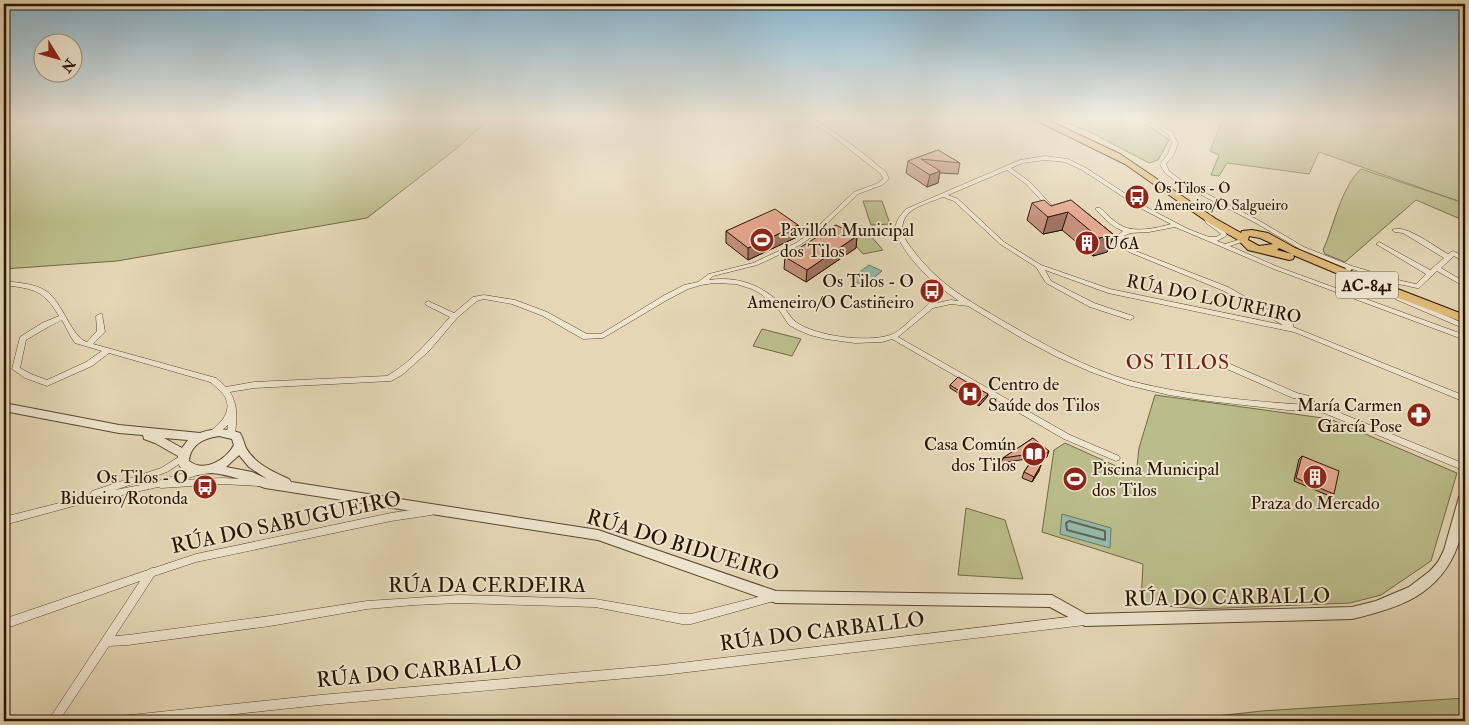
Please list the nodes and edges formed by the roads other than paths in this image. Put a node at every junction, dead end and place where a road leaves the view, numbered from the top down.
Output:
1 (857, 152) edge
2 (1109, 152) edge
3 (1172, 152) edge
4 (1007, 167) junction
5 (1167, 189) junction
6 (942, 195) junction
7 (1098, 209) dead end
8 (1054, 211) edge
9 (1207, 219) junction
10 (1256, 221) junction
11 (1175, 225) junction
12 (1271, 229) junction
13 (1395, 230) dead end
14 (1128, 231) junction
15 (1248, 236) junction
16 (1207, 239) junction
17 (1294, 244) junction
18 (1378, 244) dead end
19 (1225, 246) junction
20 (1269, 246) junction
21 (1250, 256) junction
22 (1448, 257) junction
23 (1465, 260) edge
24 (1267, 263) junction
25 (1039, 266) junction
26 (1348, 270) junction
27 (1434, 271) junction
28 (4, 283) edge
29 (700, 283) junction
30 (938, 283) junction
31 (1465, 285) edge
32 (1393, 295) junction
33 (428, 303) dead end
34 (970, 304) junction
35 (932, 306) junction
36 (100, 316) dead end
37 (455, 316) junction
38 (63, 317) junction
39 (1130, 318) dead end
40 (1465, 319) edge
41 (1465, 322) edge
42 (1465, 327) edge
43 (1296, 330) junction
44 (893, 337) junction
45 (1465, 338) edge
46 (90, 344) junction
47 (109, 350) junction
48 (1230, 367) dead end
49 (227, 390) junction
50 (1296, 396) junction
51 (1465, 399) edge
52 (1312, 406) junction
53 (4, 407) edge
54 (1300, 407) junction
55 (232, 409) junction
56 (128, 430) junction
57 (214, 432) junction
58 (231, 433) junction
59 (200, 438) junction
60 (239, 445) junction
61 (183, 456) junction
62 (1116, 458) dead end
63 (249, 462) junction
64 (1465, 468) edge
65 (213, 469) junction
66 (164, 470) junction
67 (200, 471) junction
68 (246, 480) junction
69 (152, 486) junction
70 (298, 488) junction
71 (1465, 497) edge
72 (77, 501) junction
73 (435, 510) junction
74 (4, 521) edge
75 (152, 572) junction
76 (776, 597) junction
77 (1085, 620) junction
78 (4, 624) edge
79 (107, 641) junction
80 (53, 721) edge
81 (121, 721) edge

1 - 29 street
2 - 5 main road, AC-841
3 - 10 street
4 - 6 street
4 - 8 street
4 - 11 street
5 - 9 main road, AC-841
5 - 15 main road, AC-841
6 - 25 street, RÚA DO LOUREIRO
6 - 30 street
7 - 14 street
9 - 15 main road, AC-841
9 - 16 street
10 - 12 street
10 - 15 street
11 - 14 street
11 - 16 street
12 - 17 street
12 - 20 street
13 - 22 street
14 - 43 street
15 - 19 street
15 - 20 main road, AC-841
15 - 20 main road, AC-841
16 - 19 street
17 - 20 street
17 - 26 street
18 - 27 street
19 - 21 street
20 - 21 street
20 - 24 street
20 - 26 main road, AC-841
20 - 32 main road, AC-841
21 - 24 street
22 - 23 street
22 - 27 street
24 - 45 street
25 - 39 street, RÚA DO LOUREIRO
25 - 43 street, RÚA DO LOUREIRO
26 - 27 street
26 - 40 main road, AC-841
27 - 31 street
28 - 38 street
29 - 37 street
29 - 44 street
30 - 34 street
30 - 35 street
32 - 41 main road, AC-841
32 - 42 street
33 - 37 street
34 - 35 street
34 - 54 street
35 - 44 street
36 - 46 street
37 - 49 street
38 - 46 street
38 - 47 street
43 - 51 street, RÚA DO LOUREIRO
44 - 62 street
46 - 47 street
47 - 49 street
48 - 50 street
49 - 55 street
50 - 52 street
50 - 54 street
52 - 54 street
52 - 64 street
53 - 56 street
55 - 57 street
55 - 58 street
56 - 59 street
56 - 61 street
57 - 58 street
57 - 59 street
58 - 60 street, RÚA DO BIDUEIRO
59 - 61 street
60 - 63 street, RÚA DO BIDUEIRO
60 - 65 street
61 - 66 street, RÚA DO BIDUEIRO
61 - 67 street
63 - 68 street
63 - 70 street, RÚA DO BIDUEIRO
65 - 67 street
65 - 68 street, RÚA DO BIDUEIRO
66 - 69 street, RÚA DO BIDUEIRO
66 - 72 street, RÚA DO BIDUEIRO
67 - 69 street, RÚA DO BIDUEIRO
68 - 69 street, RÚA DO BIDUEIRO
68 - 70 street, RÚA DO BIDUEIRO
69 - 72 street, RÚA DO BIDUEIRO
70 - 73 street, RÚA DO BIDUEIRO
71 - 77 street, RÚA DO CARBALLO
72 - 74 street, RÚA DO BIDUEIRO
73 - 75 street, RÚA DO SABUGUEIRO
73 - 76 street, RÚA DO BIDUEIRO
75 - 78 street, RÚA DO SABUGUEIRO
75 - 79 street
76 - 77 street, RÚA DO BIDUEIRO
76 - 79 street, RÚA DA CERDEIRA
77 - 81 street, RÚA DO CARBALLO
79 - 80 street

